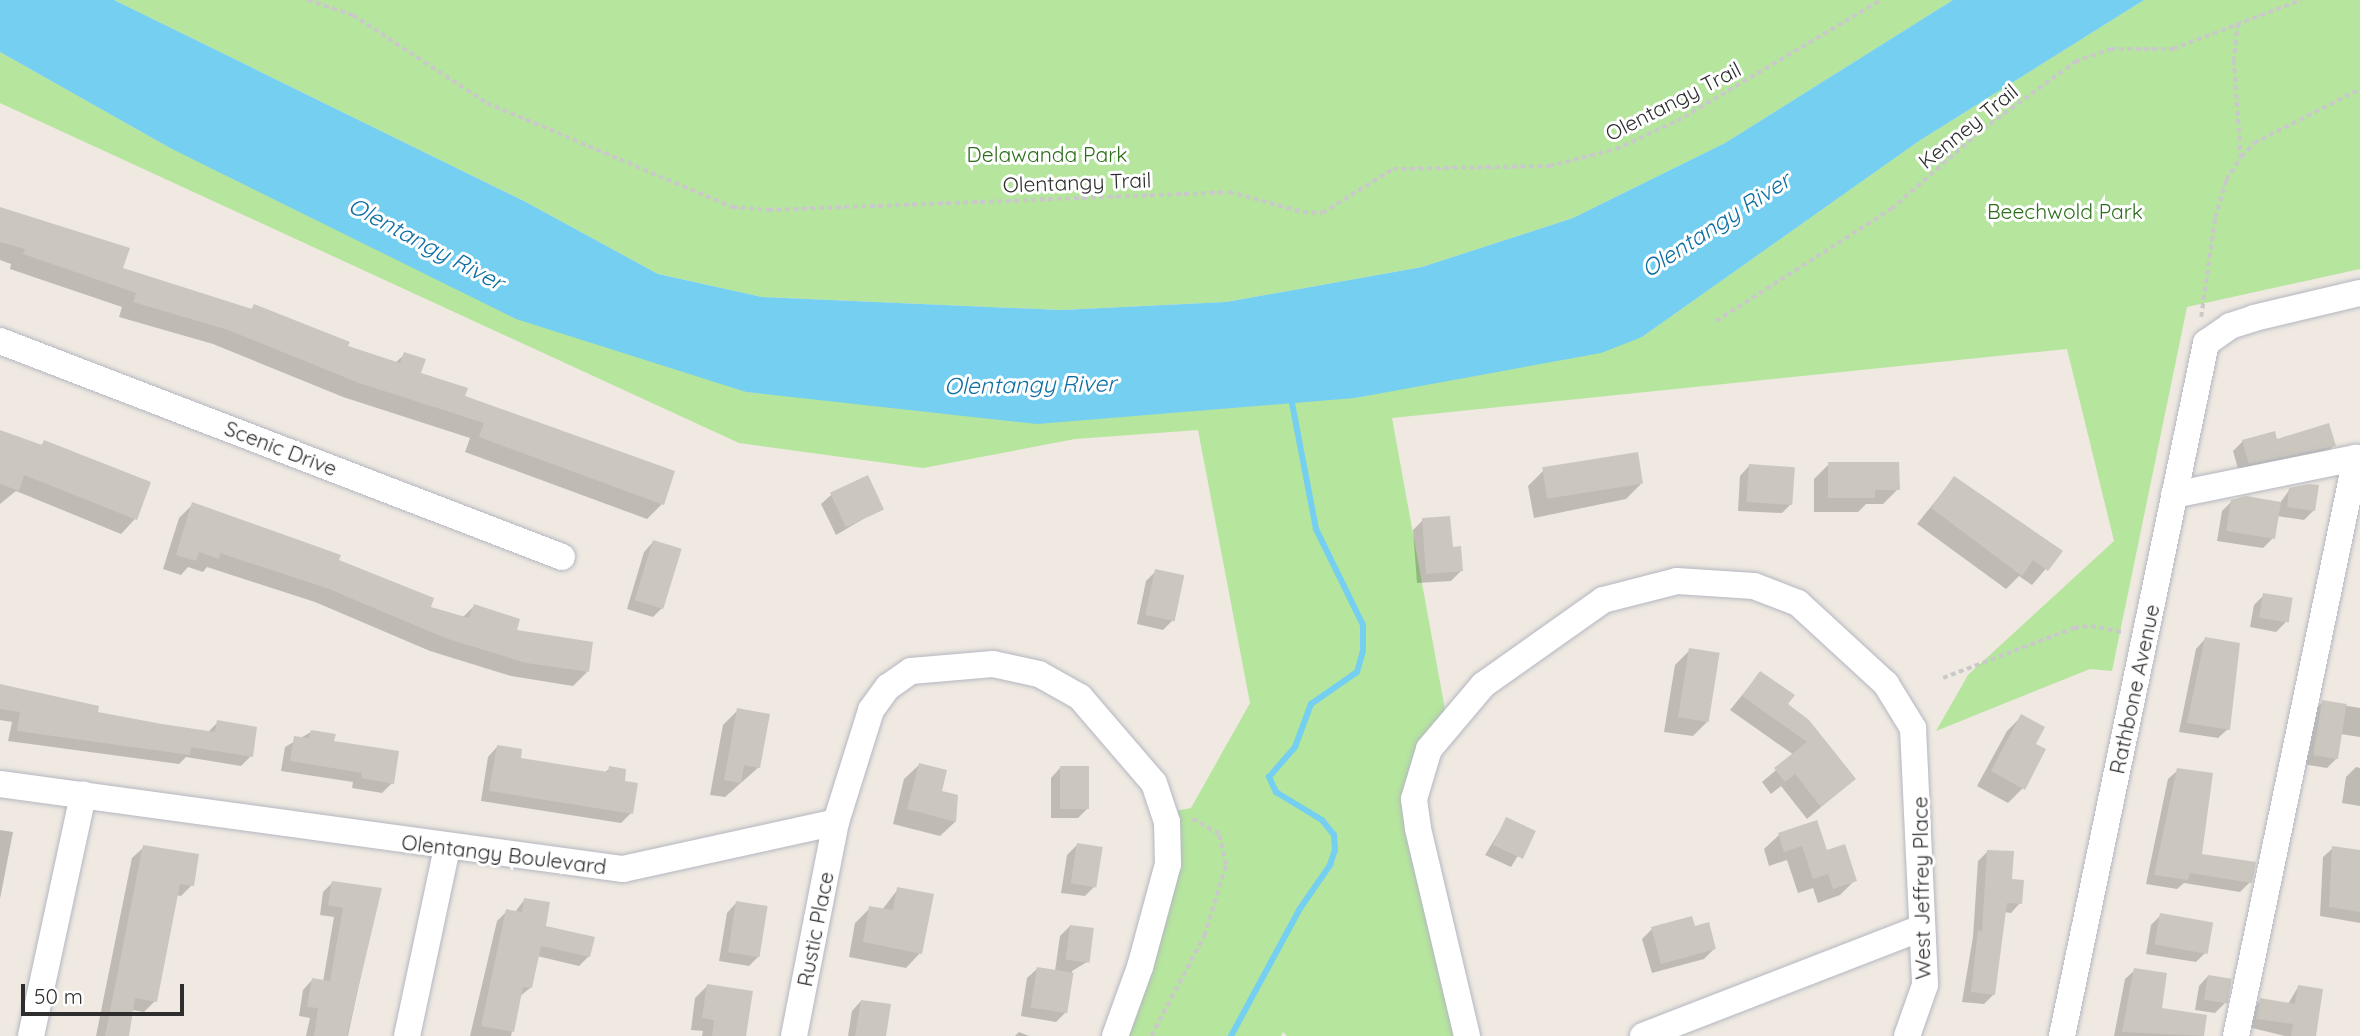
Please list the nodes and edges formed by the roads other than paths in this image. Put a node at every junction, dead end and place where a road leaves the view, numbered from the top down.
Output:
1 (2360, 293) edge
2 (0, 341) edge
3 (2358, 457) edge
4 (2174, 495) junction
5 (562, 557) dead end
6 (0, 784) edge
7 (83, 796) junction
8 (836, 822) junction
9 (447, 848) junction
10 (1922, 928) junction
11 (31, 1036) edge
12 (407, 1036) edge
13 (794, 1036) edge
14 (1115, 1036) edge
15 (1467, 1036) edge
16 (1643, 1036) edge
17 (1907, 1036) edge
18 (2062, 1036) edge
19 (2236, 1036) edge

1 - 4 street, Rathbone Avenue
2 - 5 street, Scenic Drive
3 - 4 street
3 - 19 street
4 - 18 street, Rathbone Avenue
6 - 7 street, Olentangy Boulevard
7 - 9 street, Olentangy Boulevard
7 - 11 street
8 - 9 street, Olentangy Boulevard
8 - 13 street, Rustic Place
8 - 14 street
9 - 12 street
10 - 15 street, West Jeffrey Place
10 - 16 street
10 - 17 street, West Jeffrey Place

